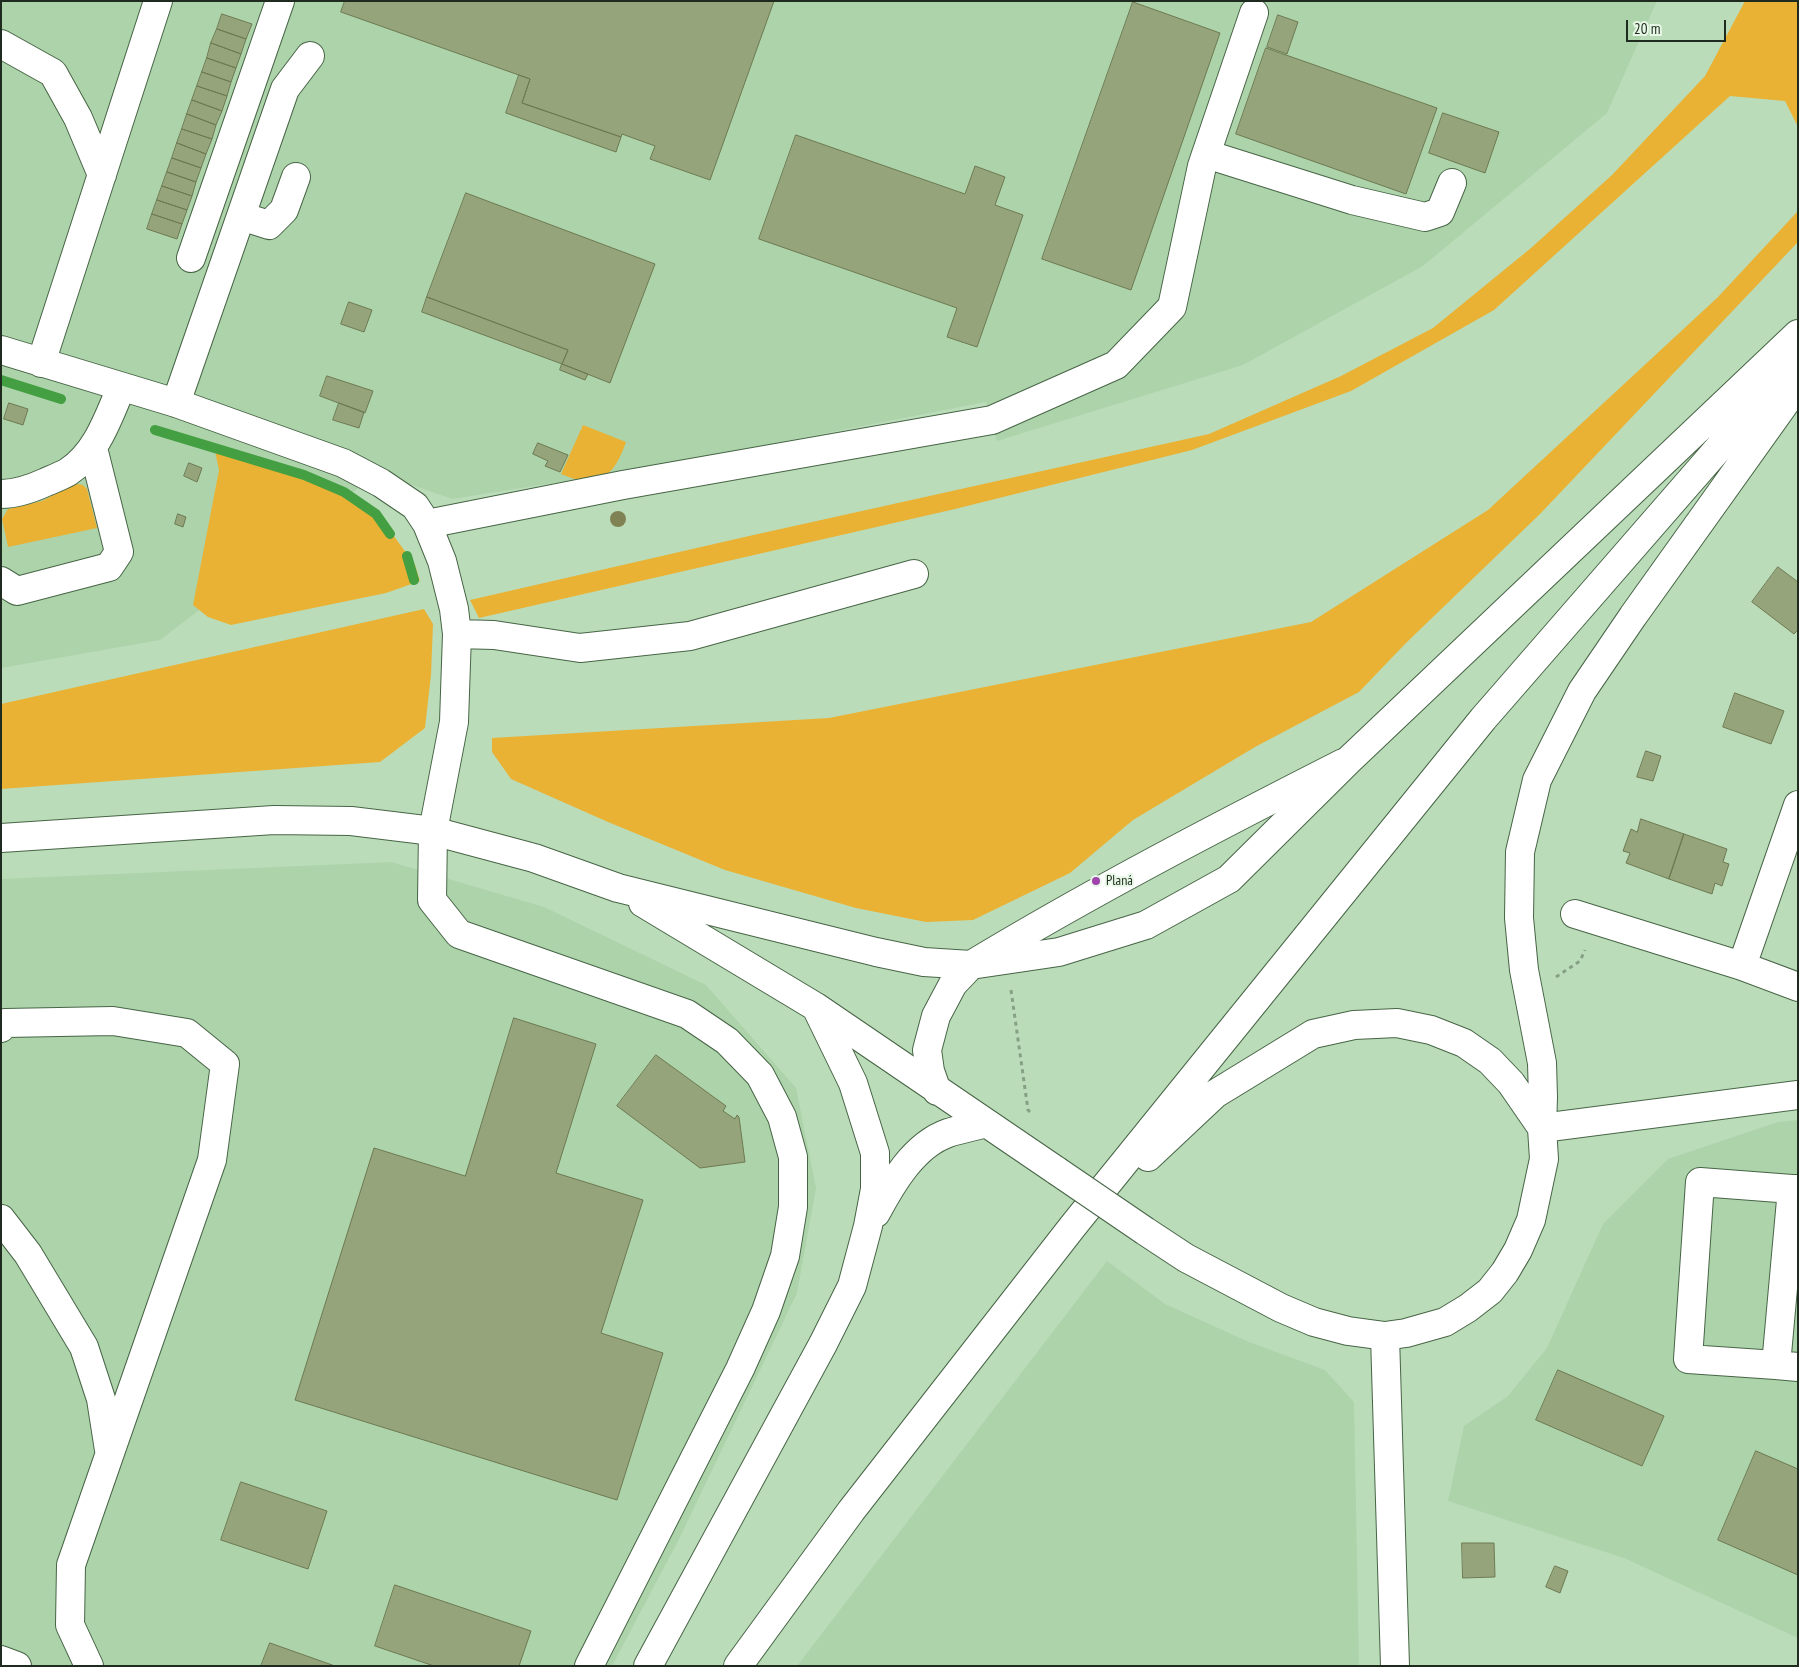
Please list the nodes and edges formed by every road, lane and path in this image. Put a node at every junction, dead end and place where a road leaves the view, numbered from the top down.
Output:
1 (158, 1) edge
2 (280, 1) edge
3 (1254, 13) dead end
4 (1, 44) edge
5 (310, 56) dead end
6 (1206, 154) junction
7 (225, 161) junction
8 (256, 172) junction
9 (102, 175) junction
10 (296, 177) dead end
11 (1452, 183) dead end
12 (241, 216) junction
13 (191, 258) dead end
14 (1798, 334) edge
15 (1, 350) edge
16 (1798, 357) edge
17 (41, 363) junction
18 (1798, 385) edge
19 (121, 388) junction
20 (176, 403) junction
21 (93, 448) junction
22 (1, 494) edge
23 (427, 524) junction
24 (914, 574) dead end
25 (1, 581) edge
26 (457, 634) junction
27 (1349, 760) junction
28 (1798, 805) edge
29 (433, 831) junction
30 (1, 838) edge
31 (618, 888) junction
32 (1587, 918) joint
33 (1006, 960) junction
34 (971, 965) junction
35 (1742, 966) junction
36 (1798, 987) edge
37 (1528, 992) junction
38 (816, 1007) junction
39 (1, 1028) edge
40 (937, 1091) junction
41 (1798, 1095) edge
42 (986, 1123) junction
43 (1542, 1128) junction
44 (1013, 1142) junction
45 (1795, 1189) edge
46 (1, 1219) edge
47 (868, 1226) junction
48 (1074, 1226) junction
49 (1385, 1336) junction
50 (1787, 1366) edge
51 (110, 1454) junction
52 (1, 1660) edge
53 (17, 1666) edge
54 (89, 1666) edge
55 (589, 1666) edge
56 (648, 1666) edge
57 (738, 1666) edge
58 (1395, 1666) edge

1 - 9 main road
2 - 7 main road
3 - 6 main road
4 - 9 main road
5 - 8 main road
6 - 11 main road
6 - 23 main road
7 - 8 main road
7 - 13 main road
8 - 12 main road
9 - 17 main road
10 - 12 main road
12 - 20 main road
14 - 27 main road
15 - 17 main road
16 - 48 main road
17 - 19 main road
18 - 37 main road
19 - 20 main road
19 - 21 main road
20 - 23 main road
21 - 22 main road
21 - 25 main road
23 - 26 main road
24 - 26 main road
26 - 29 main road
27 - 33 main road
27 - 34 main road
28 - 35 main road
29 - 30 main road
29 - 31 main road
29 - 55 main road
31 - 34 main road
31 - 38 main road
32 - 35 main road
32 - 37 path
33 - 34 main road
33 - 44 path
34 - 40 main road
35 - 36 main road
37 - 43 main road
38 - 40 main road
38 - 47 main road
39 - 51 main road
40 - 42 main road
41 - 43 main road
42 - 44 main road
42 - 47 main road
43 - 48 main road
43 - 49 main road
44 - 49 main road, bridge
45 - 50 main road
45 - 50 main road
46 - 51 main road
47 - 56 main road
48 - 57 main road
49 - 58 main road
51 - 54 main road
52 - 53 main road

